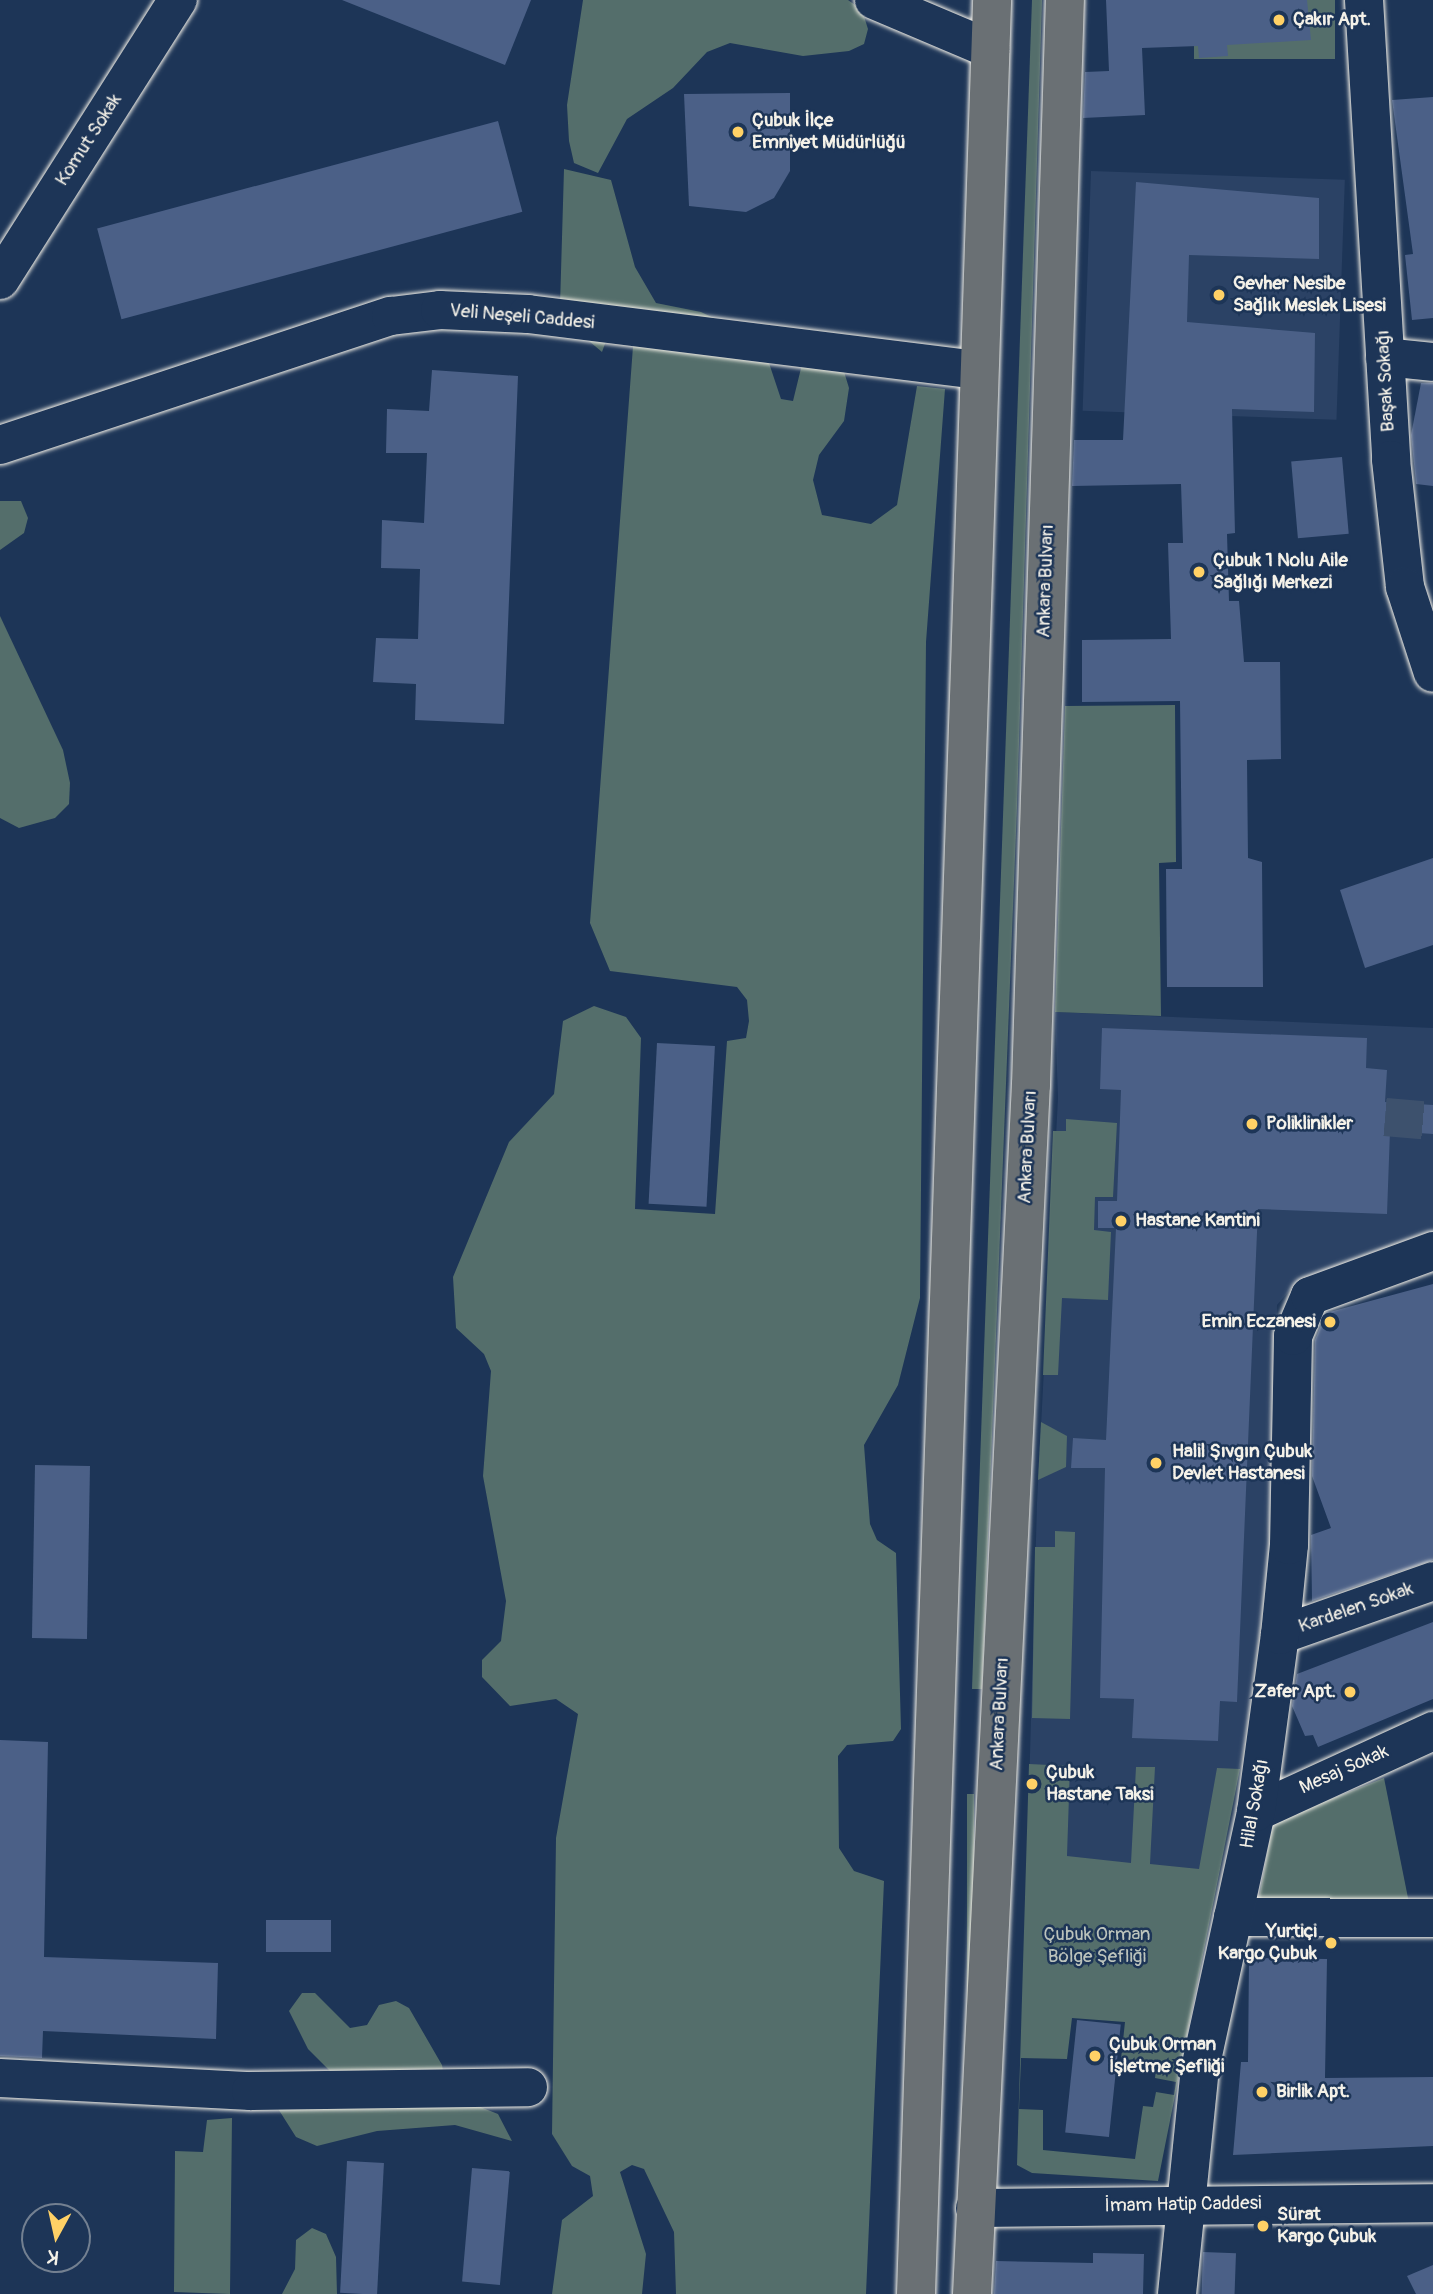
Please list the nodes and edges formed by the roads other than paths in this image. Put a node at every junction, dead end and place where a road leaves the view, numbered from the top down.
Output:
1 (178, 0) edge
2 (874, 0) edge
3 (992, 0) edge
4 (1065, 0) edge
5 (1364, 0) edge
6 (990, 49) junction
7 (0, 279) edge
8 (1385, 357) junction
9 (1433, 362) edge
10 (978, 370) junction
11 (0, 445) edge
12 (1425, 631) edge
13 (1433, 673) edge
14 (1433, 1251) edge
15 (1433, 1581) edge
16 (1280, 1635) junction
17 (1433, 1731) edge
18 (1256, 1812) junction
19 (1233, 1917) junction
20 (1433, 1918) edge
21 (0, 2078) edge
22 (528, 2087) dead end
23 (1433, 2203) edge
24 (1182, 2204) junction
25 (975, 2208) junction
26 (916, 2294) edge
27 (972, 2294) edge
28 (1177, 2294) edge

1 - 7 street, Komut Sokak
2 - 6 street
3 - 6 main road
4 - 25 main road, Ankara Bulvarı
5 - 8 street, Başak Sokağı
6 - 10 main road
8 - 9 street
8 - 12 street, Başak Sokağı
10 - 11 street, Veli Neşeli Caddesi
10 - 26 main road
12 - 13 street, Başak Sokağı
14 - 16 street, Hilal Sokağı
15 - 16 street, Kardelen Sokak
16 - 18 street, Hilal Sokağı
17 - 18 street, Mesaj Sokak
18 - 19 street, Hilal Sokağı
19 - 20 street
19 - 24 street, Hilal Sokağı
21 - 22 street
23 - 24 street, İmam Hatip Caddesi
24 - 25 street, İmam Hatip Caddesi
24 - 28 street, Hilal Sokağı
25 - 27 main road, Ankara Bulvarı

